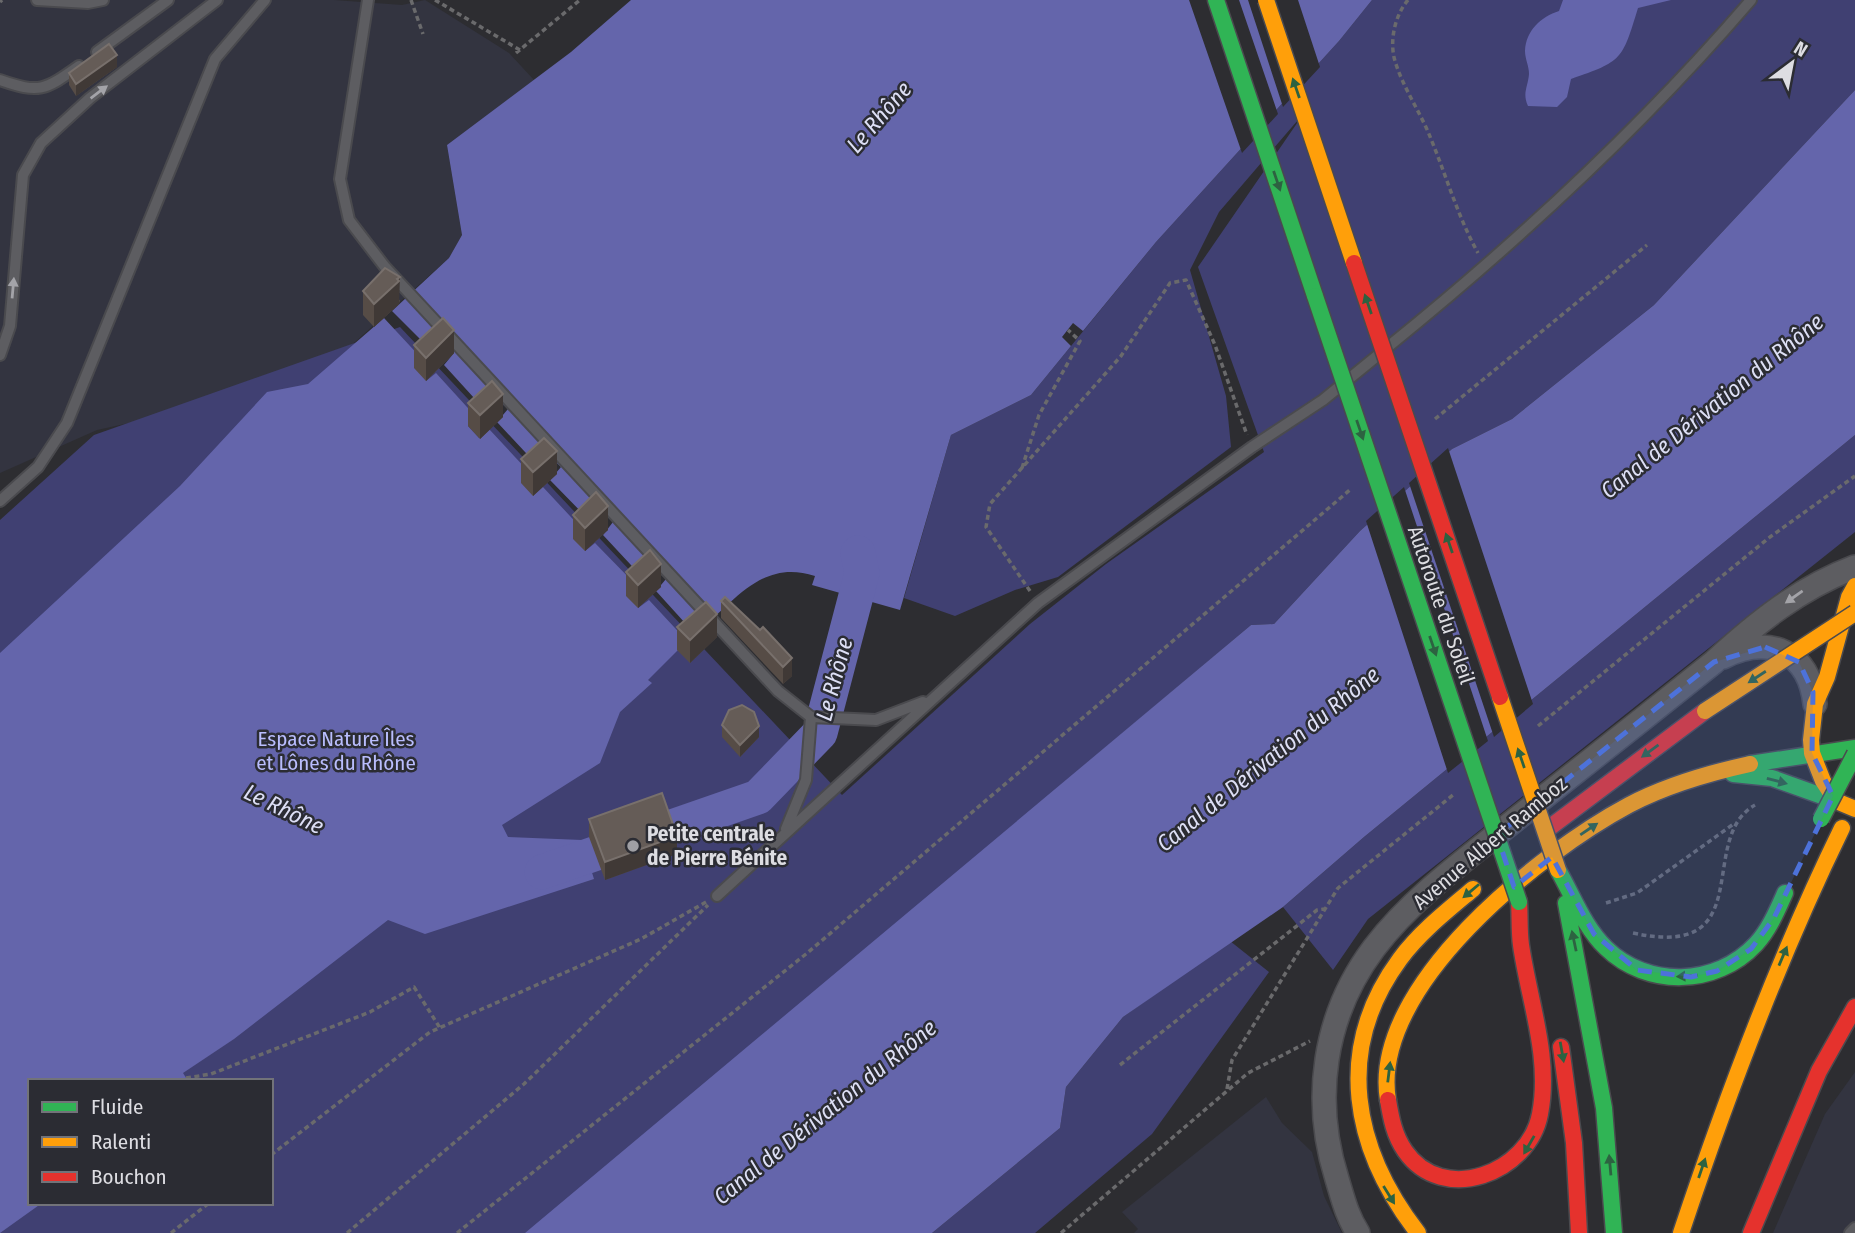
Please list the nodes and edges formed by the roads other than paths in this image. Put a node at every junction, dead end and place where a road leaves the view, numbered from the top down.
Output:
1 (37, 0) edge
2 (103, 0) edge
3 (168, 0) edge
4 (217, 0) edge
5 (265, 0) edge
6 (368, 0) edge
7 (1216, 0) edge
8 (1266, 0) edge
9 (1751, 0) edge
10 (0, 80) edge
11 (0, 355) edge
12 (0, 501) edge
13 (1855, 567) edge
14 (1855, 586) edge
15 (1855, 613) edge
16 (1714, 662) junction
17 (929, 700) junction
18 (1815, 704) junction
19 (811, 717) junction
20 (1855, 748) edge
21 (1812, 753) junction
22 (1855, 754) edge
23 (1714, 772) junction
24 (1836, 801) junction
25 (1855, 804) edge
26 (1855, 810) edge
27 (1818, 824) dead end
28 (785, 832) junction
29 (1558, 870) junction
30 (1793, 876) dead end
31 (717, 896) road end
32 (1519, 902) junction
33 (1538, 937) dead end
34 (1852, 1016) edge
35 (1558, 1026) dead end
36 (1855, 1227) edge
37 (1358, 1233) edge
38 (1418, 1233) edge
39 (1579, 1233) edge
40 (1614, 1233) edge
41 (1681, 1233) edge
42 (1751, 1233) edge
43 (1850, 1233) edge

1 - 2 lane
3 - 10 lane
11 -> 4 lane
5 - 12 lane
6 - 19 lane
7 -> 32 main road, Autoroute du Soleil, bridge
29 -> 8 main road, Autoroute du Soleil, bridge
9 - 17 lane
13 -> 16 street, Avenue Albert Ramboz
14 - 18 main road
15 -> 38 main road, bridge
16 - 18 street
16 - 37 street, Avenue Albert Ramboz
17 - 19 lane
17 - 28 lane
18 - 21 main road
19 - 28 lane
20 - 21 main road
21 - 23 main road
21 - 24 main road
22 - 27 main road, bridge
23 -> 24 main road
32 -> 23 main road
24 - 26 main road
41 -> 25 main road
28 - 31 lane
30 -> 29 main road
40 -> 29 main road, Autoroute du Soleil
32 - 33 main road, Autoroute du Soleil
34 - 42 main road
35 -> 39 main road
36 - 43 lane

